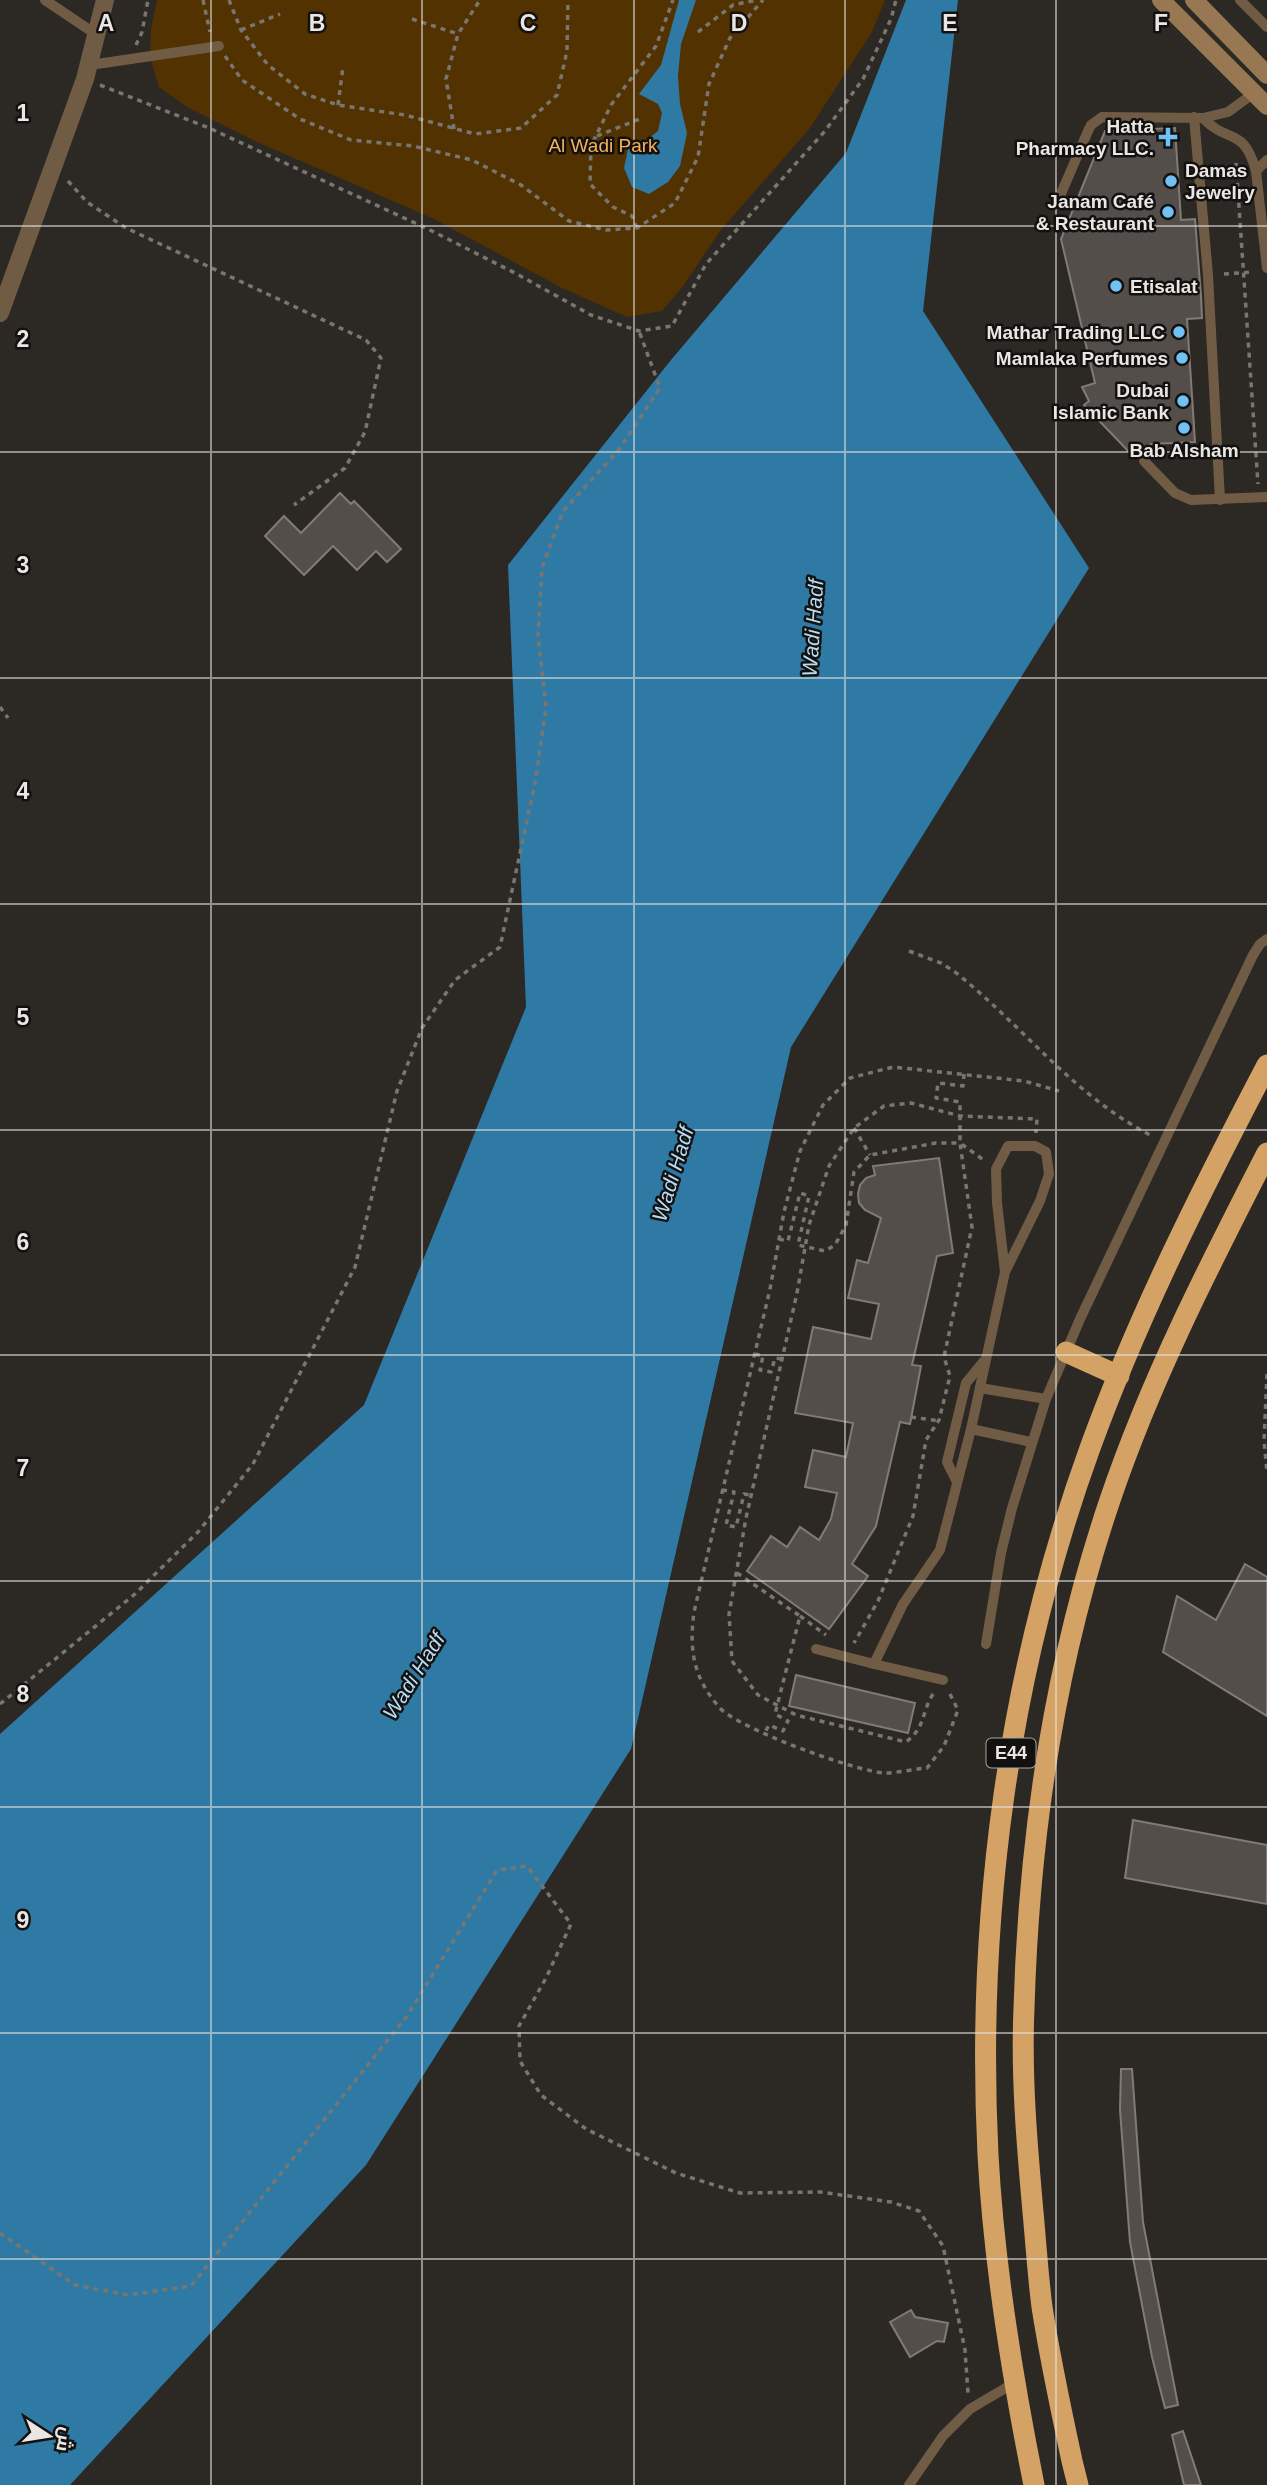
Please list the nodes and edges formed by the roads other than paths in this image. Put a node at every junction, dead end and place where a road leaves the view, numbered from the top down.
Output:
1 (45, 0) edge
2 (105, 0) edge
3 (1161, 0) edge
4 (1194, 0) edge
5 (1240, 0) edge
6 (1267, 27) edge
7 (97, 36) junction
8 (219, 46) road end
9 (87, 72) junction
10 (1267, 75) edge
11 (1261, 99) edge
12 (1199, 118) junction
13 (1267, 160) edge
14 (1256, 171) junction
15 (1060, 196) dead end
16 (1267, 268) edge
17 (0, 313) edge
18 (1144, 461) dead end
19 (1267, 498) edge
20 (1220, 500) junction
21 (1267, 939) edge
22 (1267, 1065) edge
23 (1267, 1153) edge
24 (1005, 1272) junction
25 (1066, 1352) junction
26 (986, 1359) junction
27 (1119, 1376) junction
28 (980, 1388) junction
29 (1045, 1399) junction
30 (971, 1429) junction
31 (1031, 1442) junction
32 (957, 1482) junction
33 (986, 1644) dead end
34 (816, 1649) dead end
35 (874, 1664) junction
36 (943, 1680) road end
37 (1014, 2383) junction
38 (909, 2485) edge
39 (1034, 2485) edge
40 (1078, 2485) edge

1 - 7 lane
2 - 7 street
3 - 11 main road
4 - 10 main road
5 - 6 lane
7 - 9 street
8 - 9 lane
9 - 17 street
11 - 12 lane
12 - 14 lane
12 - 15 lane
12 - 20 lane
13 - 14 lane
14 - 16 lane
18 - 20 lane
19 - 20 lane
21 - 25 lane
22 - 27 highway, E44
23 - 40 highway, E44
24 - 24 lane
24 - 26 lane
25 - 27 highway
25 - 29 lane
26 - 28 lane
26 - 32 lane
27 - 37 highway, E44
28 - 29 lane
28 - 30 lane
29 - 31 lane
30 - 31 lane
30 - 32 lane
31 - 33 lane
32 - 35 lane
34 - 35 lane
35 - 36 lane
37 - 38 lane
37 - 39 highway, E44

